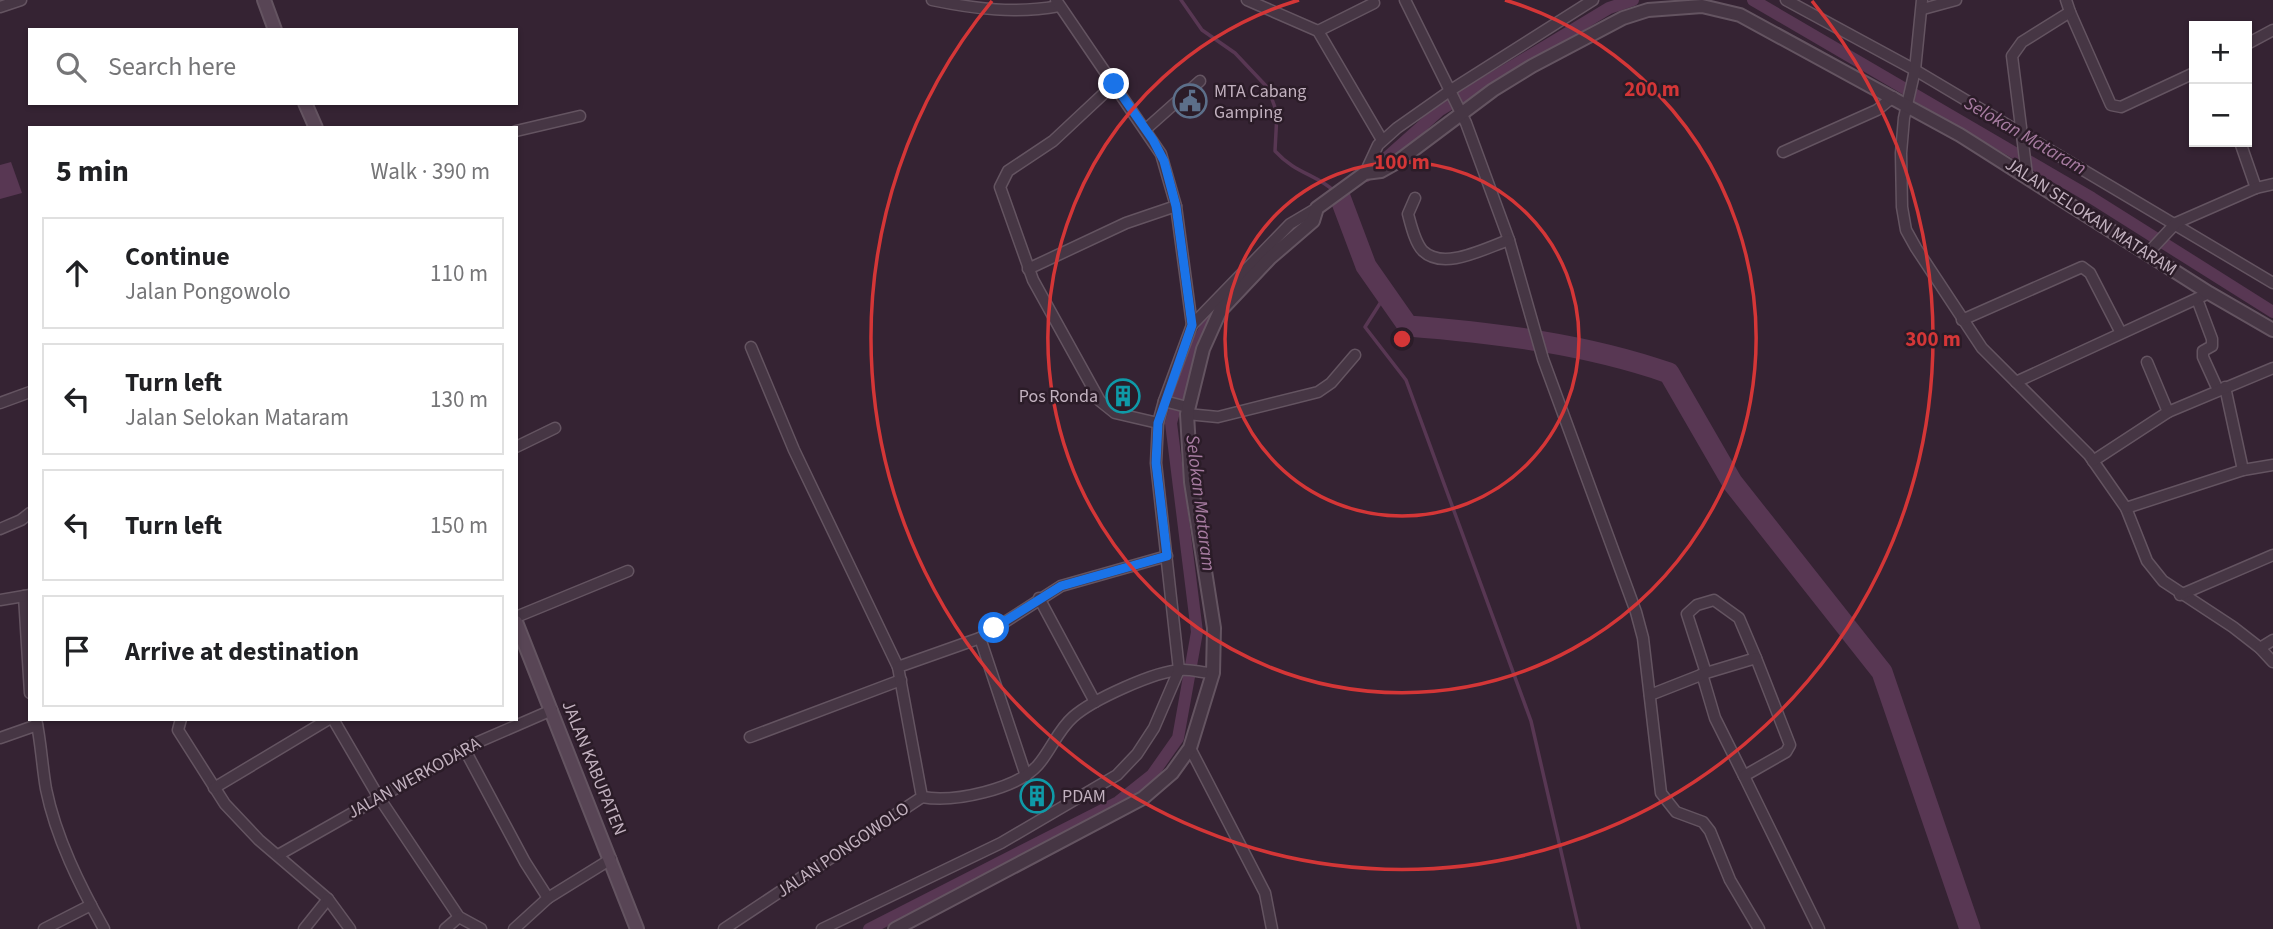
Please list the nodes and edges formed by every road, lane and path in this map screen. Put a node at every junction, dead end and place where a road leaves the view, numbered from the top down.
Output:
1 (21, 0) edge
2 (264, 0) edge
3 (932, 0) edge
4 (1247, 0) edge
5 (1405, 0) edge
6 (1593, 0) edge
7 (1786, 0) edge
8 (1956, 0) edge
9 (2066, 0) edge
10 (1375, 1) edge
11 (1057, 3) edge
12 (1923, 4) edge
13 (0, 6) edge
14 (2070, 12) junction
15 (274, 28) edge
16 (1318, 31) junction
17 (2272, 34) edge
18 (2252, 42) edge
19 (1914, 74) junction
20 (2189, 75) edge
21 (1200, 81) dead end
22 (1114, 84) junction
23 (1452, 91) junction
24 (1893, 97) junction
25 (1908, 103) junction
26 (307, 105) edge
27 (1460, 111) junction
28 (580, 116) dead end
29 (315, 126) edge
30 (1146, 129) junction
31 (518, 131) edge
32 (2024, 138) junction
33 (1382, 140) junction
34 (2242, 147) edge
35 (1783, 152) dead end
36 (2027, 172) junction
37 (1362, 175) junction
38 (2273, 184) edge
39 (2256, 188) junction
40 (1415, 198) dead end
41 (1176, 206) junction
42 (1317, 211) junction
43 (2174, 225) junction
44 (1509, 240) junction
45 (2152, 248) junction
46 (1028, 268) junction
47 (2273, 283) edge
48 (2209, 293) junction
49 (2197, 299) junction
50 (1962, 320) junction
51 (1192, 325) junction
52 (2273, 330) edge
53 (2121, 333) junction
54 (751, 347) dead end
55 (1355, 355) dead end
56 (2147, 362) dead end
57 (2273, 368) edge
58 (2016, 382) junction
59 (2221, 389) junction
60 (28, 393) edge
61 (1167, 402) junction
62 (0, 403) edge
63 (1186, 409) junction
64 (2168, 412) junction
65 (1158, 423) junction
66 (555, 428) dead end
67 (518, 446) edge
68 (2093, 461) junction
69 (2273, 465) edge
70 (2243, 470) junction
71 (2126, 508) junction
72 (28, 515) edge
73 (0, 529) edge
74 (2273, 555) edge
75 (1167, 556) junction
76 (628, 571) dead end
77 (27, 595) edge
78 (2180, 595) junction
79 (1039, 598) junction
80 (0, 600) edge
81 (518, 619) edge
82 (28, 628) edge
83 (519, 637) edge
84 (980, 638) junction
85 (2273, 640) edge
86 (2260, 648) junction
87 (1756, 658) junction
88 (2273, 663) edge
89 (898, 667) junction
90 (1184, 670) junction
91 (1208, 673) junction
92 (1704, 673) junction
93 (901, 680) junction
94 (1650, 695) junction
95 (1095, 702) junction
96 (552, 710) junction
97 (37, 721) edge
98 (180, 721) edge
99 (328, 721) edge
100 (332, 721) edge
101 (750, 737) dead end
102 (0, 738) edge
103 (1190, 748) junction
104 (465, 750) junction
105 (1026, 776) junction
106 (1744, 776) junction
107 (214, 788) junction
108 (378, 796) junction
109 (922, 797) junction
110 (280, 854) junction
111 (611, 859) junction
112 (548, 898) junction
113 (328, 900) junction
114 (91, 905) junction
115 (459, 917) junction
116 (913, 925) edge
117 (44, 929) edge
118 (104, 929) edge
119 (304, 929) edge
120 (350, 929) edge
121 (445, 929) edge
122 (481, 929) edge
123 (514, 929) edge
124 (637, 929) edge
125 (724, 929) edge
126 (822, 929) edge
127 (895, 929) edge
128 (1272, 929) edge
129 (1759, 929) edge
130 (1819, 929) edge

1 - 13 street
2 - 15 main road
3 - 11 street
4 - 16 street
5 - 23 street
6 - 23 street
7 - 19 street, JALAN SELOKAN MATARAM
8 - 12 street
9 - 14 street
10 - 16 street
11 - 22 street
12 - 19 street
14 - 20 street
14 - 32 street
16 - 33 street
17 - 18 street
19 - 25 street
19 - 32 street, JALAN SELOKAN MATARAM
21 - 30 street
22 - 30 street
22 - 46 street
23 - 27 street
23 - 33 street
24 - 25 street, JALAN SELOKAN MATARAM
24 - 27 street, JALAN SELOKAN MATARAM
24 - 35 street
25 - 36 street, JALAN SELOKAN MATARAM
25 - 50 street
26 - 29 main road
27 - 37 street, JALAN SELOKAN MATARAM
27 - 44 street
28 - 31 street
30 - 41 street
32 - 36 street
32 - 43 street, JALAN SELOKAN MATARAM
33 - 37 street
34 - 39 street
36 - 45 street, JALAN SELOKAN MATARAM
37 - 42 street
38 - 39 street
39 - 43 street
40 - 44 street
41 - 46 street
41 - 51 street
42 - 51 street
42 - 63 street
43 - 45 street
43 - 47 street, JALAN SELOKAN MATARAM
44 - 94 street
45 - 48 street, JALAN SELOKAN MATARAM
46 - 65 street
48 - 49 street
48 - 52 street, JALAN SELOKAN MATARAM
49 - 53 street
49 - 59 street
50 - 53 street
50 - 58 street
51 - 61 street
53 - 58 street
54 - 89 street, JALAN PONGOWOLO
55 - 63 street
56 - 64 street
57 - 59 street
58 - 68 street
59 - 64 street
59 - 70 street
60 - 62 street
61 - 63 street
61 - 65 street
63 - 91 street
64 - 68 street
65 - 75 street
66 - 67 street
68 - 71 street
69 - 70 street
70 - 71 street
71 - 78 street
72 - 73 street
74 - 78 street
75 - 79 street
75 - 90 street
76 - 81 street
77 - 80 street
77 - 82 street
78 - 86 street
79 - 84 street
79 - 95 street
83 - 96 main road, JALAN KABUPATEN
84 - 89 street
84 - 105 street
85 - 86 street
86 - 88 street
87 - 92 street
87 - 92 street
87 - 106 street
89 - 93 street, JALAN PONGOWOLO
90 - 91 street
90 - 95 street
90 - 126 street
91 - 103 street
92 - 94 street
92 - 106 street
93 - 101 street
93 - 109 street, JALAN PONGOWOLO
94 - 129 street
95 - 105 street
96 - 104 street, JALAN WERKODARA
96 - 111 main road, JALAN KABUPATEN
97 - 102 street
97 - 114 street
98 - 107 street
99 - 107 street
100 - 108 street
103 - 116 street
103 - 128 street
104 - 108 street, JALAN WERKODARA
104 - 112 street
105 - 109 street
106 - 130 street
107 - 110 street
108 - 110 street, JALAN WERKODARA
108 - 115 street
109 - 125 street, JALAN PONGOWOLO
110 - 113 street
111 - 112 street
111 - 124 main road, JALAN KABUPATEN
112 - 123 street
113 - 119 street
113 - 120 street
114 - 117 street
114 - 118 street
115 - 121 street
115 - 122 street
116 - 127 street

